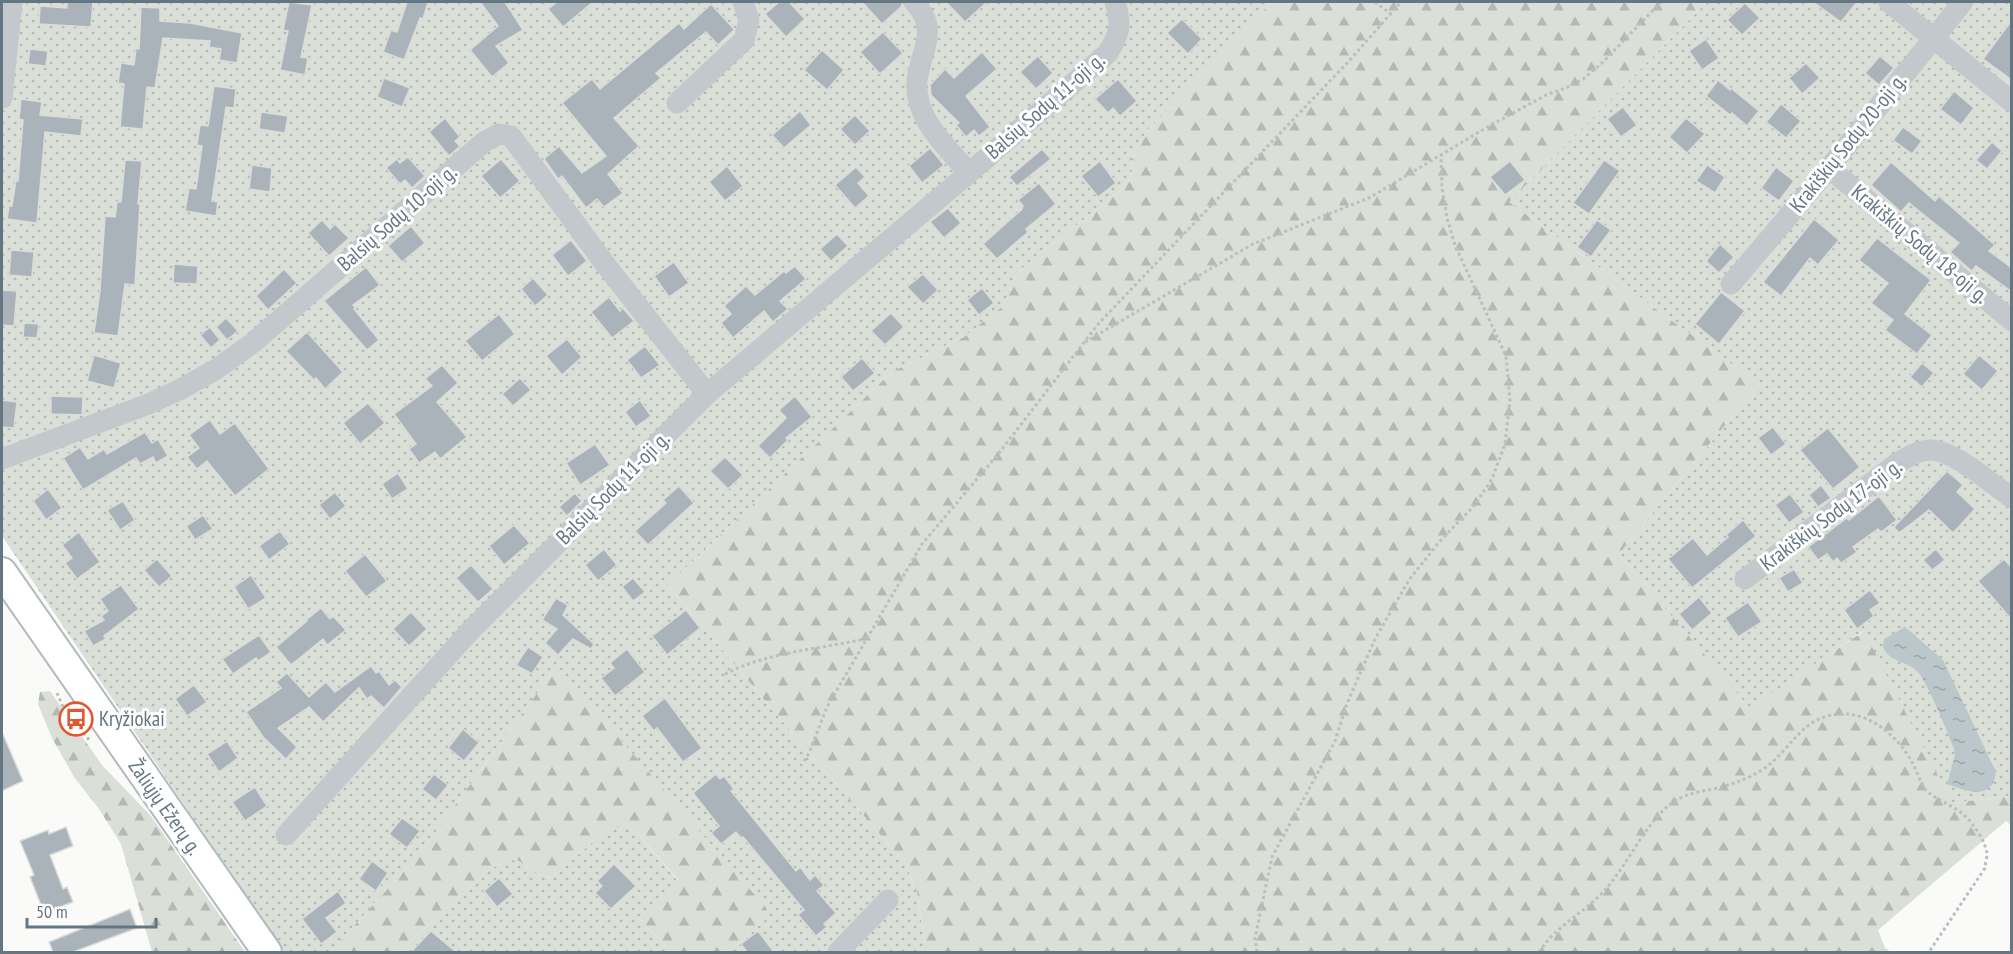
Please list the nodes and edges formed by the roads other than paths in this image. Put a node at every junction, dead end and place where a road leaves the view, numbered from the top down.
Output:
1 (12, 2) edge
2 (743, 2) edge
3 (914, 2) edge
4 (1115, 2) edge
5 (1889, 2) edge
6 (1964, 2) edge
7 (1934, 37) junction
8 (2, 98) edge
9 (2012, 102) edge
10 (676, 104) dead end
11 (1829, 168) junction
12 (969, 173) junction
13 (1731, 284) dead end
14 (2012, 321) edge
15 (707, 394) junction
16 (2, 459) edge
17 (2012, 498) edge
18 (2, 572) edge
19 (1745, 579) dead end
20 (286, 835) dead end
21 (888, 900) dead end
22 (267, 952) edge
23 (838, 952) edge

1 - 8 street
2 - 10 street
3 - 12 street, Balsių Sodų 11-oji g.
4 - 12 street, Balsių Sodų 11-oji g.
5 - 7 street
6 - 7 street, Krakiškių Sodų 20-oji g.
7 - 9 street
7 - 11 street, Krakiškių Sodų 20-oji g.
11 - 13 street, Krakiškių Sodų 20-oji g.
11 - 14 street, Krakiškių Sodų 18-oji g.
12 - 15 street, Balsių Sodų 11-oji g.
15 - 16 street, Balsių Sodų 10-oji g.
15 - 20 street, Balsių Sodų 11-oji g.
17 - 19 street, Krakiškių Sodų 17-oji g.
18 - 22 main road, Žaliųjų Ežerų g.
21 - 23 street

